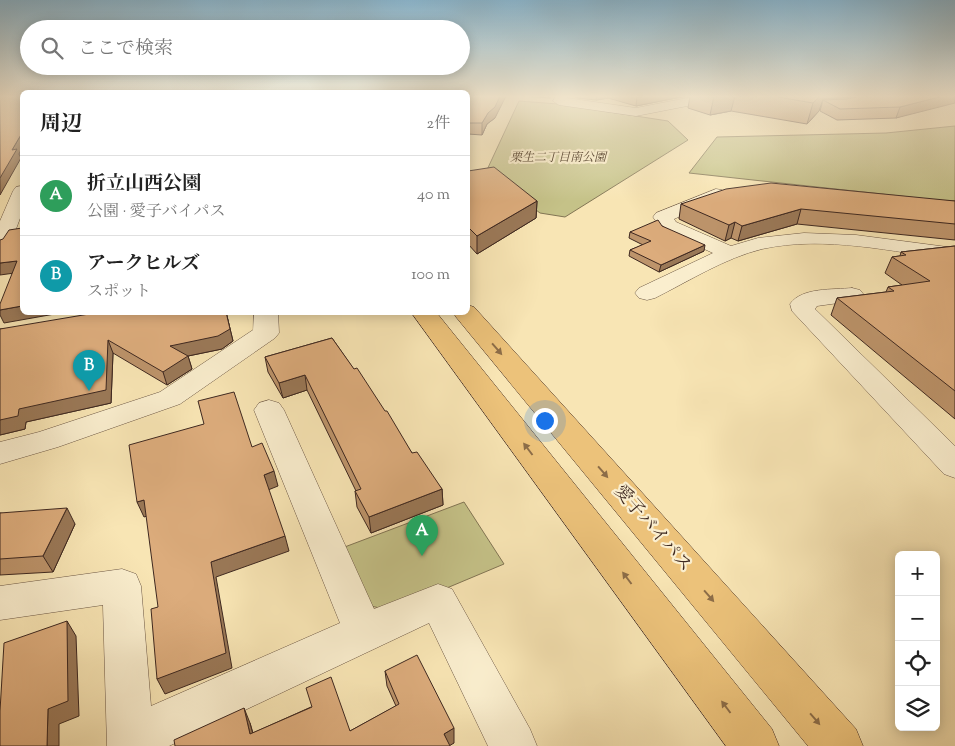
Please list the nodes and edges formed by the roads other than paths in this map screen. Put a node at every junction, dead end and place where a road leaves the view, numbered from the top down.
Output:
1 (737, 188) edge
2 (20, 196) edge
3 (0, 245) edge
4 (730, 253) junction
5 (955, 254) edge
6 (647, 293) dead end
7 (852, 295) edge
8 (266, 315) edge
9 (425, 315) edge
10 (468, 315) edge
11 (269, 410) dead end
12 (0, 453) edge
13 (955, 466) edge
14 (0, 603) edge
15 (364, 632) junction
16 (131, 743) edge
17 (513, 746) edge
18 (755, 746) edge
19 (839, 746) edge

1 - 4 street
2 - 3 street
4 - 5 street
4 - 6 street
7 - 13 street
8 - 12 street
18 -> 9 highway
10 -> 19 highway, 愛子バイパス
11 - 15 street
14 - 16 street
15 - 16 street
15 - 17 street

